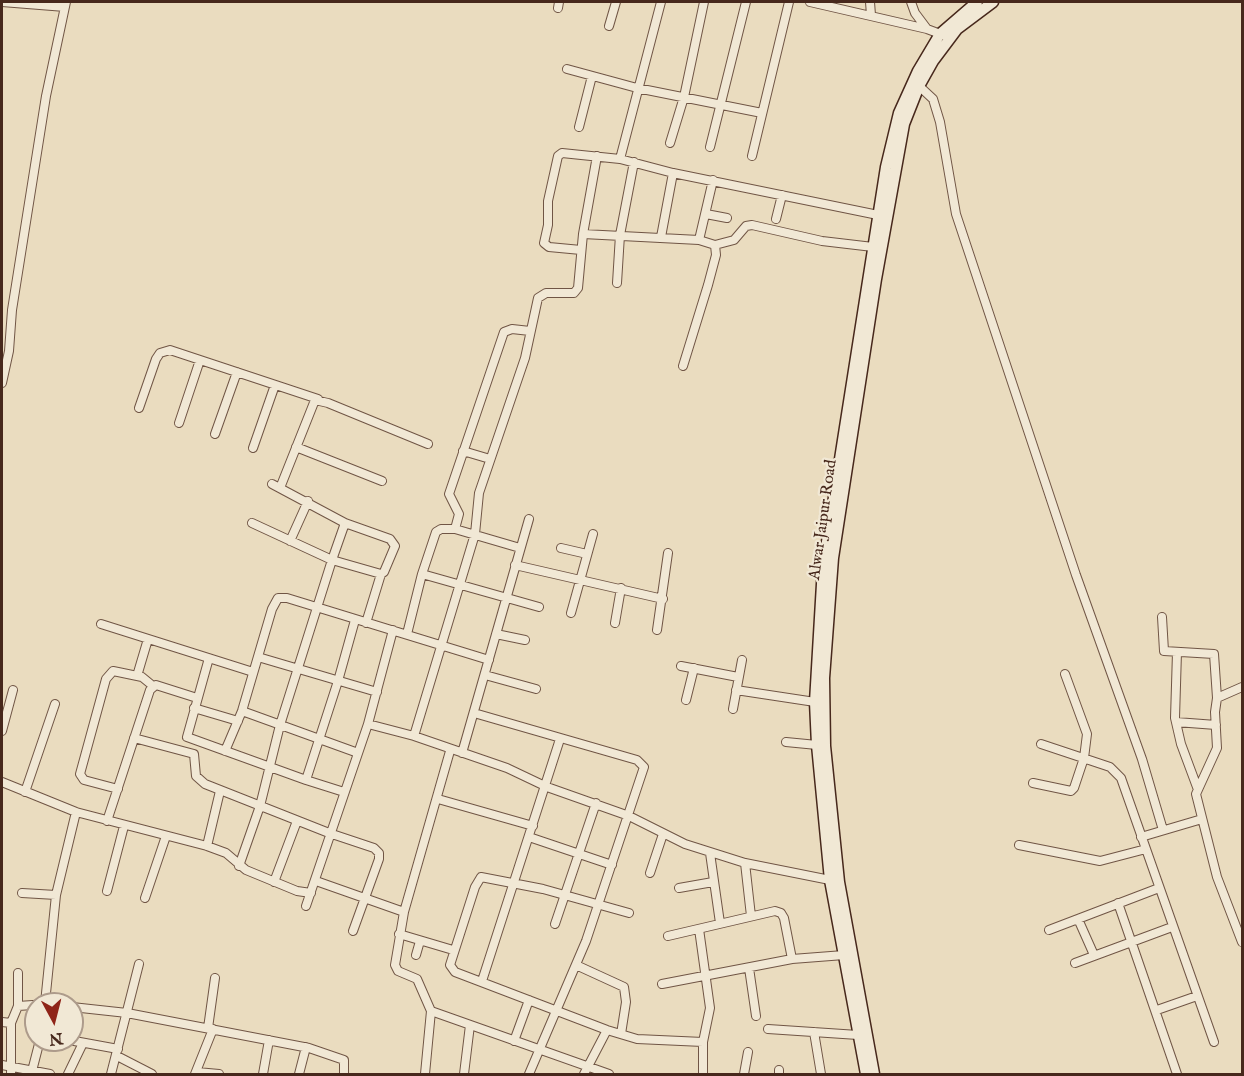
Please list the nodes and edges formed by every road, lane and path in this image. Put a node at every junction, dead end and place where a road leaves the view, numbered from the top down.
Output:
1 (2, 2) edge
2 (616, 2) edge
3 (661, 2) edge
4 (704, 2) edge
5 (746, 2) edge
6 (789, 2) edge
7 (810, 2) edge
8 (870, 2) edge
9 (911, 2) edge
10 (977, 2) edge
11 (993, 2) edge
12 (66, 4) edge
13 (871, 15) junction
14 (609, 26) dead end
15 (927, 29) junction
16 (945, 36) junction
17 (567, 69) dead end
18 (592, 76) junction
19 (919, 86) junction
20 (638, 88) junction
21 (684, 97) junction
22 (722, 104) junction
23 (762, 113) junction
24 (579, 127) dead end
25 (670, 143) dead end
26 (710, 147) dead end
27 (597, 156) junction
28 (752, 156) dead end
29 (620, 159) junction
30 (634, 162) junction
31 (674, 173) junction
32 (713, 180) junction
33 (782, 195) junction
34 (706, 214) junction
35 (878, 215) junction
36 (727, 218) dead end
37 (776, 219) dead end
38 (582, 234) junction
39 (620, 235) junction
40 (879, 236) junction
41 (661, 237) junction
42 (699, 240) junction
43 (715, 245) junction
44 (873, 248) junction
45 (581, 250) junction
46 (617, 283) dead end
47 (530, 331) junction
48 (200, 360) junction
49 (683, 366) dead end
50 (237, 372) junction
51 (2, 383) edge
52 (275, 385) junction
53 (318, 399) junction
54 (140, 408) dead end
55 (179, 423) dead end
56 (215, 434) dead end
57 (428, 444) dead end
58 (296, 447) junction
59 (253, 448) dead end
60 (463, 451) junction
61 (490, 459) junction
62 (382, 481) dead end
63 (308, 501) junction
64 (529, 519) dead end
65 (252, 523) dead end
66 (345, 523) junction
67 (455, 529) junction
68 (475, 534) junction
69 (593, 534) dead end
70 (291, 541) junction
71 (520, 548) junction
72 (561, 548) dead end
73 (587, 554) junction
74 (668, 554) dead end
75 (332, 560) junction
76 (515, 565) junction
77 (381, 574) junction
78 (422, 574) junction
79 (581, 580) junction
80 (459, 584) junction
81 (621, 588) junction
82 (505, 597) junction
83 (663, 599) junction
84 (539, 607) dead end
85 (317, 608) junction
86 (571, 613) dead end
87 (1162, 617) dead end
88 (355, 620) junction
89 (366, 623) junction
90 (615, 623) dead end
91 (101, 624) dead end
92 (393, 630) junction
93 (657, 630) dead end
94 (407, 634) junction
95 (496, 634) junction
96 (148, 639) junction
97 (525, 640) dead end
98 (442, 645) junction
99 (1177, 652) junction
100 (258, 657) junction
101 (209, 658) junction
102 (489, 660) junction
103 (742, 660) dead end
104 (681, 666) dead end
105 (299, 667) junction
106 (694, 668) junction
107 (252, 672) junction
108 (1065, 674) dead end
109 (485, 675) junction
110 (137, 676) junction
111 (738, 677) junction
112 (338, 681) junction
113 (153, 686) junction
114 (1242, 687) edge
115 (536, 689) dead end
116 (13, 690) dead end
117 (736, 690) junction
118 (377, 692) junction
119 (197, 698) junction
120 (1217, 698) junction
121 (686, 700) dead end
122 (815, 702) junction
123 (55, 704) dead end
124 (194, 708) junction
125 (733, 709) dead end
126 (242, 711) junction
127 (474, 713) junction
128 (238, 722) junction
129 (1176, 722) junction
130 (368, 724) junction
131 (280, 725) junction
132 (1216, 725) junction
133 (2, 731) edge
134 (414, 736) junction
135 (134, 738) junction
136 (318, 739) junction
137 (560, 739) junction
138 (786, 742) dead end
139 (1041, 744) dead end
140 (817, 745) junction
141 (225, 750) junction
142 (450, 751) junction
143 (358, 753) junction
144 (462, 753) junction
145 (1084, 758) junction
146 (269, 768) junction
147 (306, 780) junction
148 (2, 782) edge
149 (1033, 783) dead end
150 (547, 787) junction
151 (1197, 787) junction
152 (118, 789) junction
153 (220, 791) junction
154 (25, 792) junction
155 (344, 792) junction
156 (438, 799) junction
157 (596, 803) junction
158 (260, 806) junction
159 (76, 812) junction
160 (629, 816) junction
161 (1202, 819) junction
162 (107, 821) junction
163 (297, 821) junction
164 (124, 826) junction
165 (533, 826) junction
166 (1163, 830) junction
167 (329, 833) junction
168 (663, 834) junction
169 (166, 836) junction
170 (529, 837) junction
171 (1142, 837) junction
172 (1019, 845) dead end
173 (207, 846) junction
174 (1146, 849) junction
175 (710, 852) junction
176 (579, 855) junction
177 (745, 863) junction
178 (612, 865) junction
179 (239, 866) junction
180 (650, 873) dead end
181 (830, 880) junction
182 (316, 881) junction
183 (274, 882) junction
184 (713, 882) junction
185 (515, 883) junction
186 (678, 888) dead end
187 (1159, 888) junction
188 (107, 891) dead end
189 (22, 892) dead end
190 (311, 893) junction
191 (565, 894) junction
192 (56, 895) junction
193 (145, 898) dead end
194 (366, 898) junction
195 (1118, 903) junction
196 (598, 904) junction
197 (306, 906) dead end
198 (404, 912) junction
199 (628, 913) dead end
200 (751, 916) junction
201 (1078, 919) junction
202 (720, 923) junction
203 (555, 924) dead end
204 (1172, 927) junction
205 (699, 929) junction
206 (1049, 930) dead end
207 (354, 931) dead end
208 (399, 934) junction
209 (668, 936) dead end
210 (420, 941) junction
211 (1133, 942) junction
212 (1242, 942) edge
213 (453, 950) junction
214 (416, 954) dead end
215 (843, 955) junction
216 (1094, 955) junction
217 (792, 959) junction
218 (1075, 963) dead end
219 (139, 964) dead end
220 (576, 965) junction
221 (749, 968) junction
222 (18, 973) dead end
223 (705, 976) junction
224 (215, 978) dead end
225 (482, 981) junction
226 (662, 984) dead end
227 (48, 992) edge
228 (1197, 996) junction
229 (529, 1000) junction
230 (18, 1006) junction
231 (24, 1006) edge
232 (84, 1008) edge
233 (1157, 1010) junction
234 (431, 1011) junction
235 (558, 1011) junction
236 (127, 1013) junction
237 (756, 1016) dead end
238 (2, 1022) edge
239 (11, 1023) junction
240 (470, 1025) junction
241 (210, 1028) junction
242 (768, 1029) dead end
243 (607, 1030) junction
244 (814, 1032) junction
245 (621, 1034) junction
246 (858, 1035) junction
247 (269, 1040) junction
248 (514, 1041) junction
249 (703, 1042) junction
250 (1214, 1042) dead end
251 (84, 1043) edge
252 (306, 1047) junction
253 (37, 1052) edge
254 (79, 1052) edge
255 (117, 1052) junction
256 (539, 1052) junction
257 (748, 1052) dead end
258 (2, 1065) edge
259 (11, 1071) edge
260 (32, 1071) junction
261 (585, 1071) edge
262 (196, 1073) edge
263 (50, 1074) edge
264 (68, 1074) edge
265 (111, 1074) edge
266 (152, 1074) edge
267 (219, 1074) edge
268 (263, 1074) edge
269 (299, 1074) edge
270 (344, 1074) edge
271 (425, 1074) edge
272 (464, 1074) edge
273 (529, 1074) edge
274 (609, 1074) edge
275 (703, 1074) edge
276 (744, 1074) edge
277 (821, 1074) edge
278 (866, 1074) edge
279 (874, 1074) edge
280 (1177, 1074) edge

1 - 12 street
2 - 14 street
3 - 20 street
4 - 21 street
5 - 22 street
6 - 23 street
7 - 13 street
8 - 13 street
9 - 15 street
10 - 16 main road, Alwar Jaipur Road
11 - 16 main road, Alwar Jaipur Road
12 - 51 street
13 - 15 street
15 - 16 street
16 - 19 main road, Alwar Jaipur Road
16 - 35 main road, Alwar Jaipur Road
17 - 18 street
18 - 20 street
18 - 24 street
19 - 40 main road, Alwar Jaipur Road
19 - 166 street
20 - 21 street
20 - 29 street
21 - 22 street
21 - 25 street
22 - 23 street
22 - 26 street
23 - 28 street
27 - 29 street
27 - 38 street
27 - 45 street
29 - 30 street
30 - 31 street
30 - 39 street
31 - 32 street
31 - 41 street
32 - 33 street
32 - 34 street
33 - 35 street
33 - 37 street
34 - 36 street
34 - 42 street
35 - 40 main road, Alwar Jaipur Road
38 - 39 street
38 - 45 street
39 - 41 street
39 - 46 street
40 - 44 main road, Alwar Jaipur Road
40 - 279 main road, Alwar Jaipur Road
41 - 42 street
42 - 43 street
43 - 44 street
43 - 49 street
44 - 122 main road, Alwar Jaipur Road
45 - 47 street
47 - 60 street
47 - 61 street
48 - 50 street
48 - 54 street
48 - 55 street
50 - 52 street
50 - 56 street
52 - 53 street
52 - 59 street
53 - 57 street
53 - 58 street
58 - 62 street
58 - 63 street
60 - 61 street
60 - 67 street
61 - 68 street
63 - 66 street
63 - 70 street
64 - 71 street
65 - 70 street
66 - 75 street
66 - 77 street
67 - 68 street
67 - 78 street
68 - 71 street
68 - 80 street
69 - 73 street
70 - 75 street
71 - 76 street
72 - 73 street
73 - 79 street
74 - 83 street
75 - 77 street
75 - 85 street
76 - 79 street
76 - 82 street
77 - 89 street
78 - 80 street
78 - 94 street
79 - 81 street
79 - 86 street
80 - 82 street
80 - 98 street
81 - 83 street
81 - 90 street
82 - 84 street
82 - 95 street
83 - 93 street
85 - 88 street
85 - 100 street
85 - 105 street
87 - 99 street
88 - 89 street
88 - 112 street
89 - 92 street
91 - 96 street
92 - 94 street
92 - 118 street
94 - 98 street
95 - 97 street
95 - 102 street
96 - 101 street
96 - 110 street
98 - 102 street
98 - 134 street
99 - 120 street
99 - 129 street
100 - 105 street
100 - 107 street
101 - 107 street
101 - 119 street
102 - 109 street
103 - 111 street
104 - 106 street
105 - 112 street
105 - 131 street
106 - 111 street
106 - 121 street
107 - 126 street
108 - 145 street
109 - 115 street
109 - 127 street
110 - 113 street
110 - 152 street
111 - 117 street
112 - 118 street
112 - 136 street
113 - 119 street
113 - 135 street
114 - 120 street
116 - 133 street
117 - 122 street
117 - 125 street
118 - 130 street
119 - 124 street
120 - 132 street
122 - 140 main road, Alwar Jaipur Road
123 - 154 street
124 - 128 street
124 - 141 street
126 - 128 street
126 - 131 street
127 - 137 street
127 - 144 street
128 - 141 street
129 - 132 street
129 - 151 street
130 - 134 street
130 - 143 street
131 - 136 street
131 - 146 street
132 - 151 street
134 - 142 street
135 - 152 street
135 - 153 street
136 - 143 street
136 - 147 street
137 - 150 street
137 - 160 street
138 - 140 street
139 - 145 street
140 - 181 main road, Alwar Jaipur Road
141 - 146 street
142 - 144 street
142 - 156 street
143 - 155 street
144 - 150 street
145 - 149 street
145 - 171 street
146 - 147 street
146 - 158 street
147 - 155 street
148 - 154 street
150 - 157 street
150 - 165 street
151 - 161 street
152 - 162 street
153 - 158 street
153 - 173 street
154 - 159 street
155 - 167 street
156 - 165 street
156 - 198 street
157 - 160 street
157 - 176 street
158 - 163 street
158 - 179 street
159 - 162 street
159 - 192 street
160 - 168 street
160 - 178 street
161 - 166 street
161 - 212 street
162 - 164 street
163 - 167 street
163 - 183 street
164 - 169 street
164 - 188 street
165 - 170 street
166 - 171 street
167 - 182 street
167 - 194 street
168 - 175 street
168 - 180 street
169 - 173 street
169 - 193 street
170 - 176 street
170 - 185 street
171 - 174 street
172 - 174 street
173 - 179 street
174 - 187 street
175 - 177 street
175 - 184 street
176 - 178 street
176 - 191 street
177 - 181 street
177 - 200 street
178 - 196 street
179 - 183 street
181 - 215 main road, Alwar Jaipur Road
182 - 190 street
182 - 194 street
183 - 190 street
184 - 186 street
184 - 202 street
185 - 191 street
185 - 213 street
185 - 225 street
187 - 195 street
187 - 204 street
189 - 192 street
190 - 197 street
191 - 196 street
191 - 203 street
192 - 227 street
194 - 198 street
194 - 207 street
195 - 201 street
195 - 211 street
196 - 199 street
196 - 220 street
198 - 208 street
200 - 202 street
200 - 217 street
201 - 206 street
201 - 216 street
202 - 205 street
204 - 211 street
204 - 228 street
205 - 209 street
205 - 223 street
208 - 210 street
208 - 234 street
210 - 213 street
210 - 214 street
211 - 216 street
211 - 233 street
213 - 225 street
215 - 217 street
215 - 246 main road, Alwar Jaipur Road
216 - 218 street
217 - 221 street
219 - 236 street
220 - 235 street
220 - 245 street
221 - 223 street
221 - 237 street
222 - 230 street
223 - 226 street
223 - 249 street
224 - 241 street
225 - 229 street
228 - 233 street
228 - 250 street
229 - 235 street
229 - 248 street
230 - 231 street
230 - 239 street
232 - 236 street
233 - 280 street
234 - 240 street
234 - 271 street
235 - 243 street
235 - 256 street
236 - 241 street
236 - 255 street
238 - 239 street
239 - 259 street
240 - 248 street
240 - 272 street
241 - 247 street
241 - 262 street
242 - 244 street
243 - 245 street
243 - 261 street
244 - 246 street
244 - 277 street
245 - 249 street
246 - 278 main road, Alwar Jaipur Road
247 - 252 street
247 - 268 street
248 - 256 street
249 - 275 street
251 - 255 street
252 - 269 street
252 - 270 street
253 - 260 street
254 - 264 street
255 - 265 street
255 - 266 street
256 - 261 street
256 - 273 street
257 - 276 street
258 - 259 street
259 - 260 street
260 - 263 street
261 - 274 street
262 - 267 street

